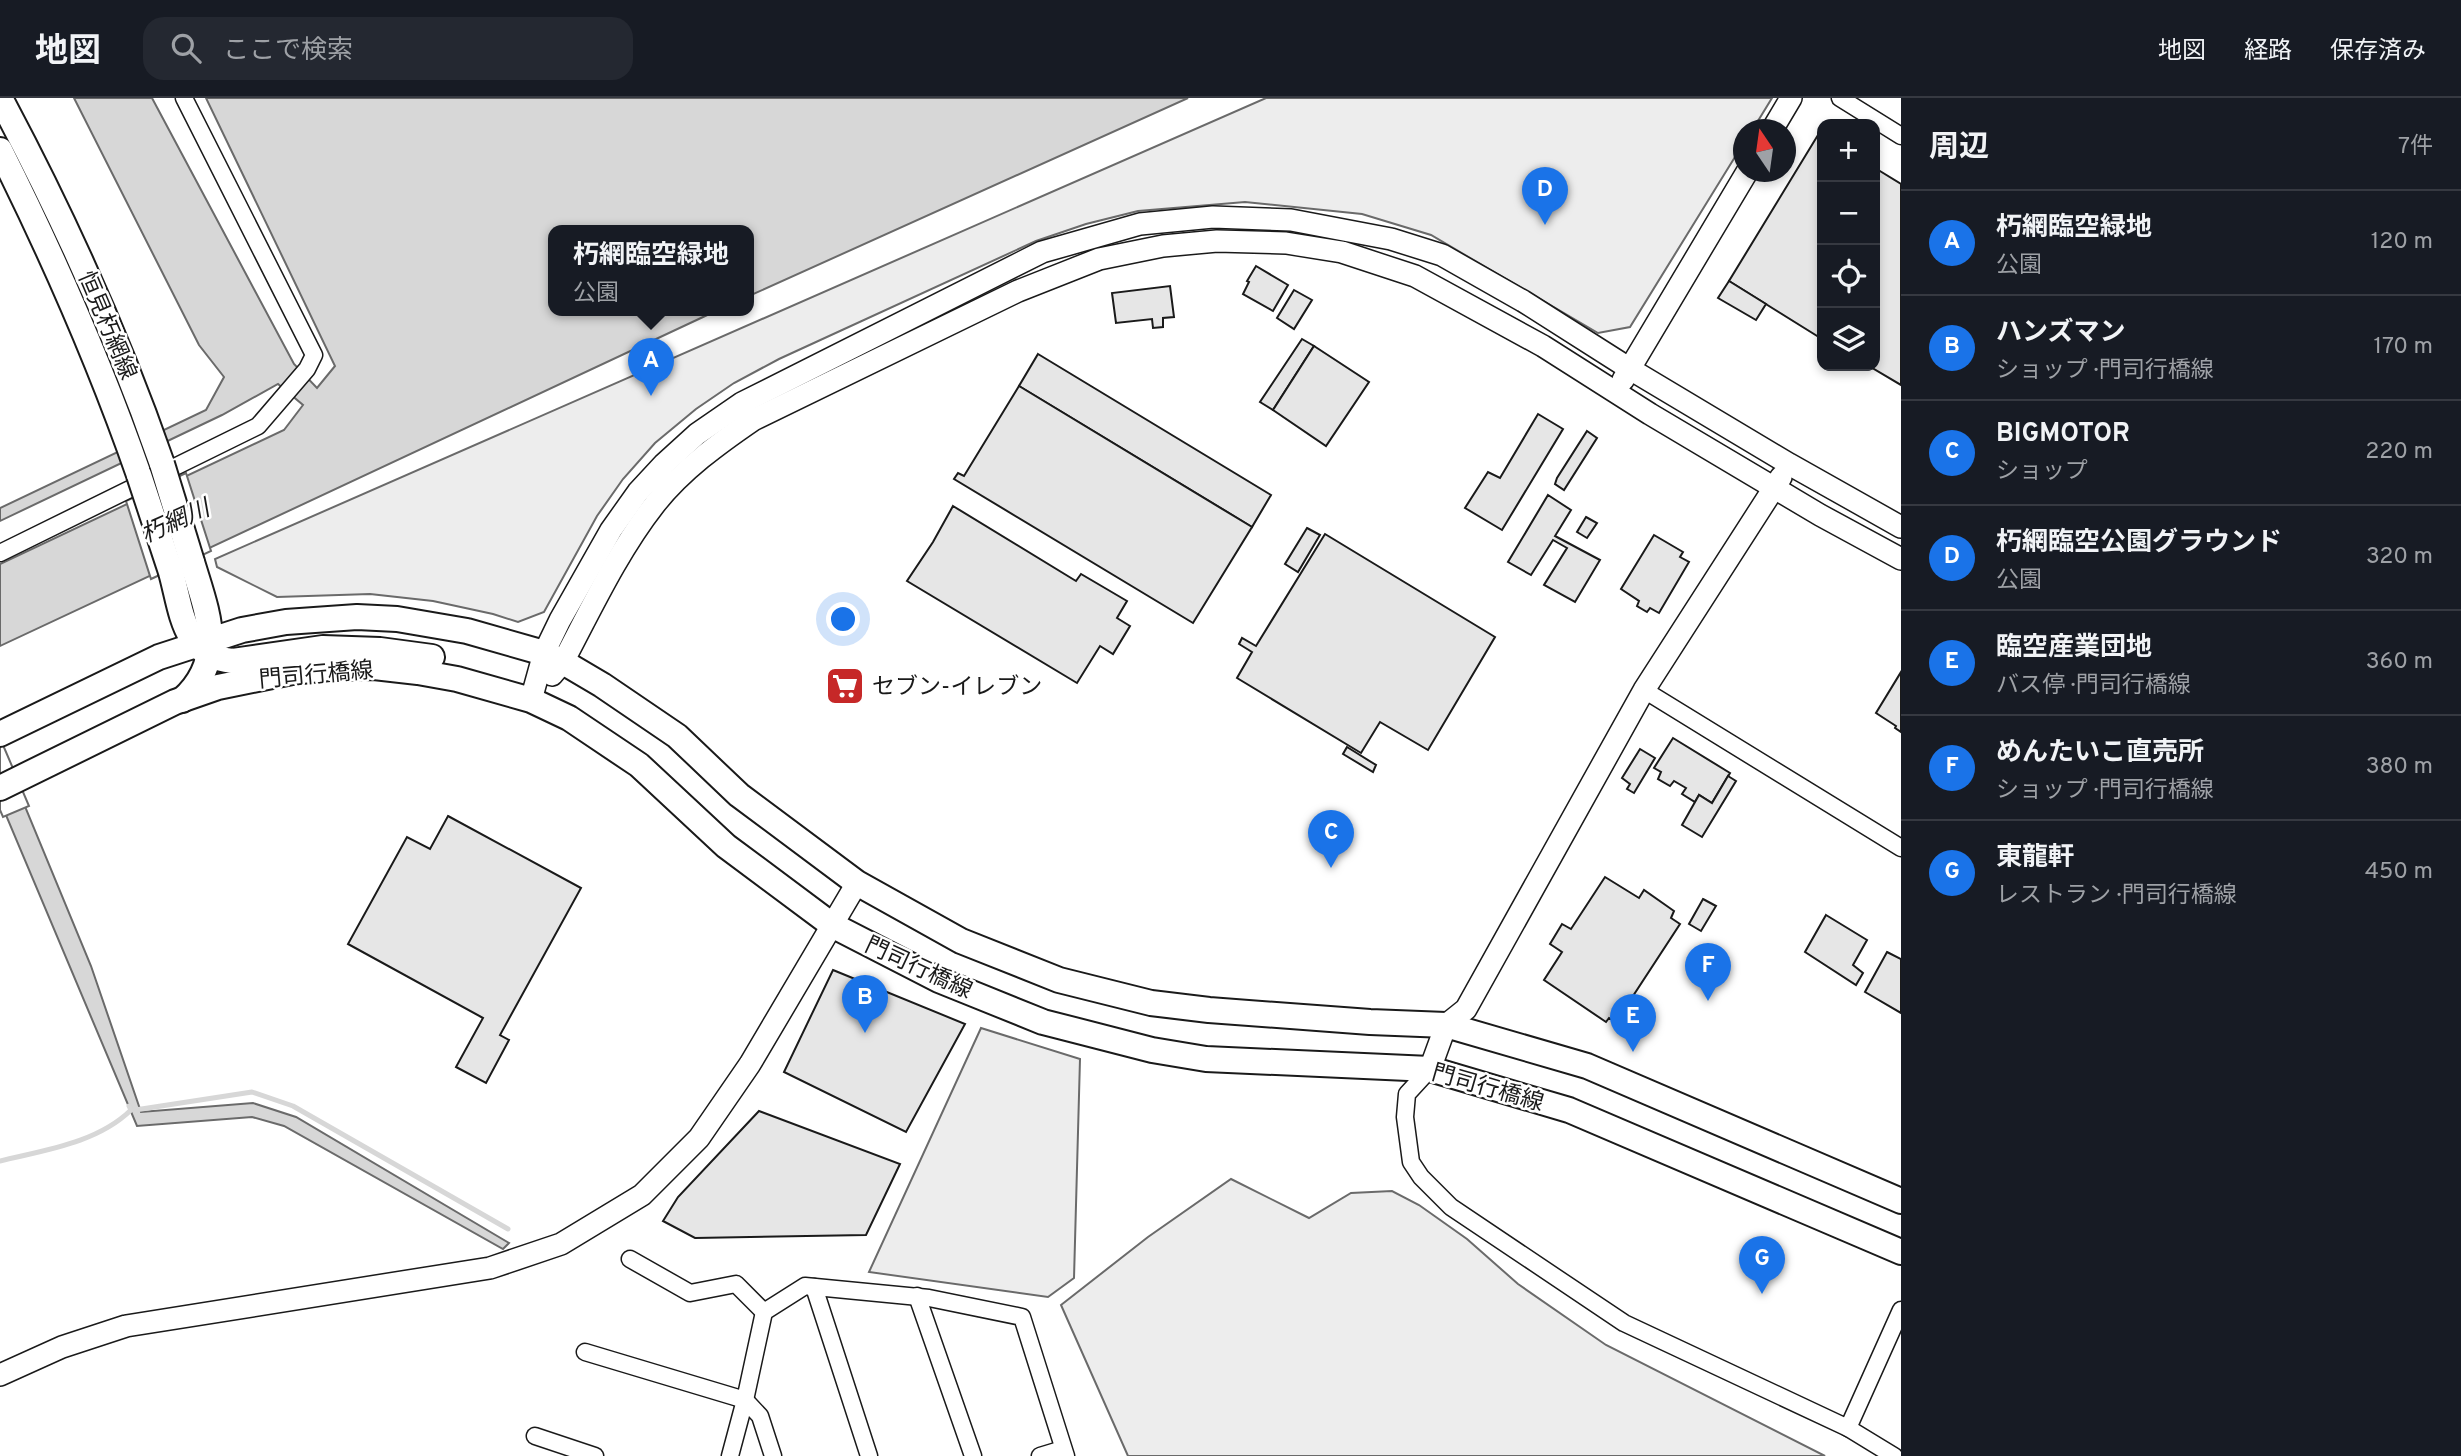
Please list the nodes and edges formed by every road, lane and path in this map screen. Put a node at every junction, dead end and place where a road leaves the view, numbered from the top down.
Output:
1 (0, 98) edge
2 (184, 98) edge
3 (1791, 98) edge
4 (1840, 98) edge
5 (1779, 119) edge
6 (1901, 136) edge
7 (0, 150) edge
8 (1741, 182) edge
9 (1630, 369) junction
10 (1615, 391) junction
11 (1789, 464) junction
12 (1774, 488) junction
13 (1901, 527) edge
14 (0, 553) edge
15 (1901, 559) edge
16 (181, 567) junction
17 (196, 618) junction
18 (242, 630) junction
19 (205, 647) junction
20 (159, 657) junction
21 (554, 658) junction
22 (1644, 690) junction
23 (182, 699) junction
24 (531, 701) junction
25 (3, 732) edge
26 (0, 788) edge
27 (1901, 848) edge
28 (857, 883) junction
29 (832, 925) junction
30 (1446, 1025) junction
31 (1430, 1069) junction
32 (1901, 1201) edge
33 (1901, 1252) edge
34 (630, 1259) dead end
35 (814, 1287) junction
36 (917, 1297) junction
37 (1901, 1310) edge
38 (764, 1312) junction
39 (585, 1352) dead end
40 (0, 1375) edge
41 (745, 1401) junction
42 (1849, 1429) junction
43 (535, 1436) dead end
44 (1065, 1452) edge
45 (595, 1456) edge
46 (730, 1456) edge
47 (773, 1456) edge
48 (869, 1456) edge
49 (973, 1456) edge
50 (1040, 1456) edge
51 (1894, 1456) edge

1 - 16 main road, 恒見朽網線, bridge
2 - 14 street
3 - 5 street
4 - 6 street
7 - 16 main road, 恒見朽網線, bridge
8 - 9 street
9 - 10 street
9 - 11 street
9 - 21 street
10 - 12 street
10 - 21 street
11 - 12 street
11 - 13 street
12 - 15 street
12 - 22 street
16 - 17 main road
17 - 18 main road
17 - 19 main road
17 - 20 main road
18 - 19 main road, 門司行橋線
18 - 21 main road, 門司行橋線
19 - 20 main road, 門司行橋線
19 - 23 main road
19 - 24 main road
20 - 25 main road, 門司行橋線
21 - 24 street
21 - 28 main road, 門司行橋線
22 - 27 street
22 - 30 street
23 - 24 main road, 門司行橋線
23 - 26 main road, 門司行橋線
24 - 29 main road, 門司行橋線
28 - 29 street
28 - 30 main road, 門司行橋線
29 - 31 main road, 門司行橋線
29 - 40 street
30 - 31 street
30 - 32 main road, 門司行橋線
31 - 33 main road, 門司行橋線
31 - 42 street
34 - 38 street
35 - 36 street
35 - 38 street
35 - 48 street
36 - 44 street
36 - 49 street
37 - 42 street
38 - 41 street
39 - 41 street
41 - 46 street
41 - 47 street
42 - 51 street
43 - 45 street
44 - 50 street

